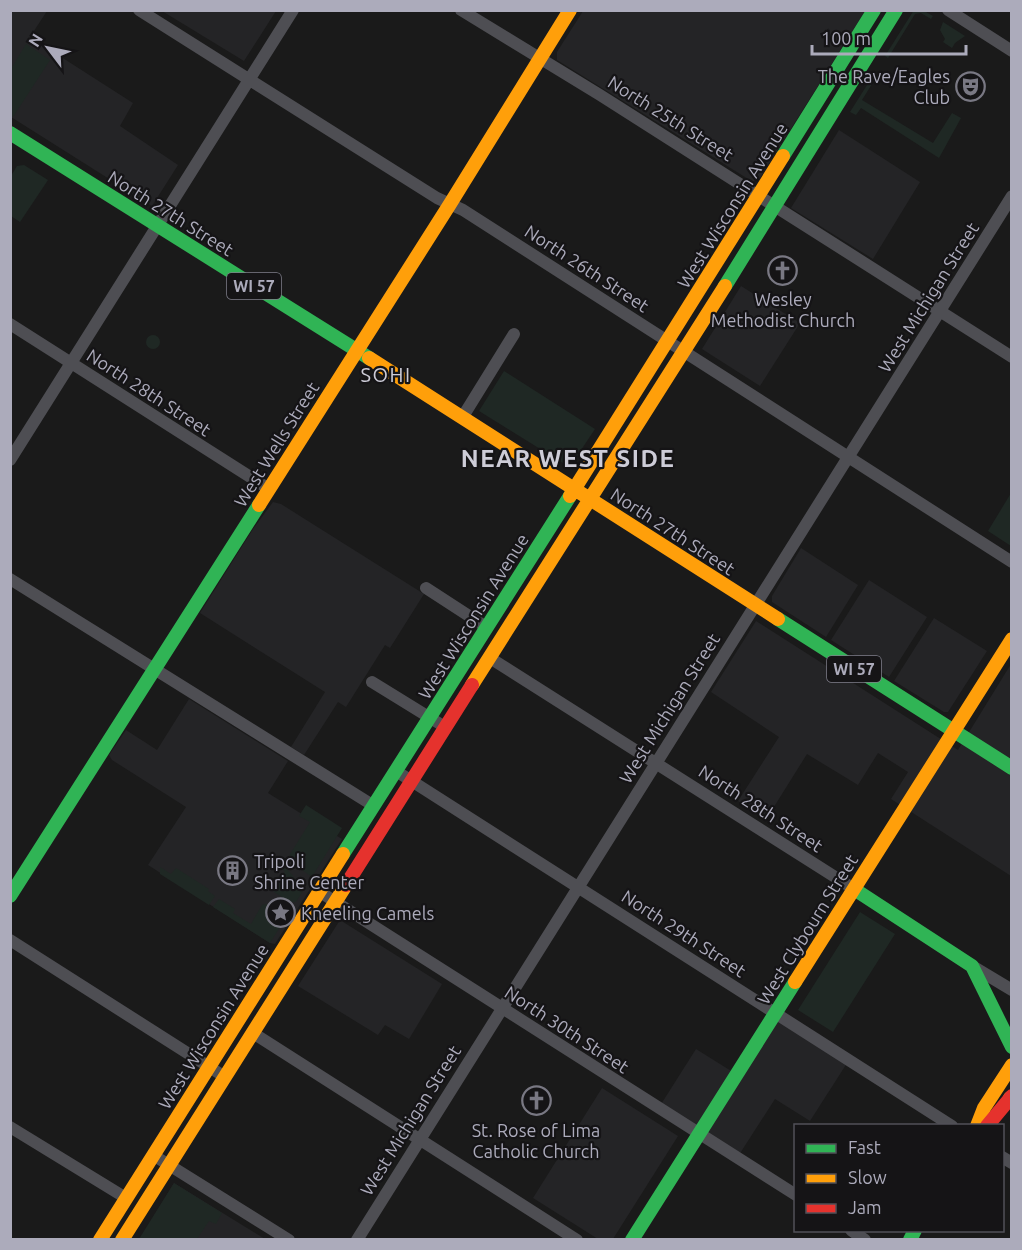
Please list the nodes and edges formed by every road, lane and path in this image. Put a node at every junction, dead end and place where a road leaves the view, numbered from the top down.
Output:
1 (139, 10) edge
2 (293, 10) edge
3 (461, 10) edge
4 (570, 10) edge
5 (874, 10) edge
6 (896, 10) edge
7 (948, 10) edge
8 (1011, 51) edge
9 (540, 58) junction
10 (249, 81) junction
11 (12, 136) edge
12 (759, 195) junction
13 (1011, 196) edge
14 (450, 204) junction
15 (775, 206) junction
16 (158, 227) junction
17 (941, 312) junction
18 (10, 324) edge
19 (514, 334) dead end
20 (667, 342) junction
21 (357, 351) junction
22 (682, 352) junction
23 (1011, 357) edge
24 (72, 364) junction
25 (462, 418) junction
26 (848, 458) junction
27 (10, 460) edge
28 (269, 489) junction
29 (573, 489) junction
30 (590, 499) junction
31 (1011, 562) edge
32 (10, 579) edge
33 (426, 588) dead end
34 (755, 605) junction
35 (496, 611) junction
36 (486, 627) junction
37 (1011, 639) edge
38 (490, 658) junction
39 (155, 669) junction
40 (372, 682) dead end
41 (430, 717) junction
42 (445, 727) junction
43 (953, 731) junction
44 (656, 763) junction
45 (1011, 768) edge
46 (396, 771) junction
47 (411, 780) junction
48 (374, 806) junction
49 (578, 886) junction
50 (854, 889) junction
51 (320, 892) junction
52 (10, 896) edge
53 (335, 901) junction
54 (10, 940) edge
55 (972, 966) junction
56 (1011, 990) edge
57 (501, 1007) junction
58 (776, 1013) junction
59 (253, 1033) junction
60 (1011, 1047) edge
61 (1011, 1065) edge
62 (208, 1066) junction
63 (225, 1077) junction
64 (1011, 1097) edge
65 (950, 1124) edge
66 (977, 1124) edge
67 (988, 1124) edge
68 (10, 1126) edge
69 (699, 1134) junction
70 (419, 1140) junction
71 (153, 1155) junction
72 (169, 1165) junction
73 (794, 1194) edge
74 (126, 1198) junction
75 (100, 1239) edge
76 (122, 1239) edge
77 (288, 1239) edge
78 (357, 1239) edge
79 (576, 1239) edge
80 (632, 1239) edge

1 - 10 street, North 26th Street
2 - 10 street
3 - 9 street, North 25th Street
4 - 9 main road, West Wells Street
5 - 12 main road, West Wisconsin Avenue
6 - 15 main road, West Wisconsin Avenue
7 - 8 street
9 - 12 street, North 25th Street
9 - 14 main road, West Wells Street
10 - 14 street, North 26th Street
10 - 16 street
11 - 16 main road, North 27th Street / WI 57
12 - 15 street, North 25th Street
12 - 20 main road, West Wisconsin Avenue
13 - 17 street, West Michigan Street
14 - 20 street, North 26th Street
14 - 21 main road, West Wells Street
15 - 17 street, North 25th Street
15 - 22 main road, West Wisconsin Avenue
16 - 21 main road, North 27th Street / WI 57
16 - 24 street
17 - 23 street, North 25th Street
17 - 26 street, West Michigan Street
18 - 24 street, North 28th Street
19 - 25 street
20 - 22 street, North 26th Street
20 - 29 main road, West Wisconsin Avenue
21 - 25 main road, North 27th Street / WI 57
21 - 28 main road, West Wells Street
22 - 26 street, North 26th Street
22 - 30 main road, West Wisconsin Avenue
24 - 27 street
24 - 28 street, North 28th Street
25 - 29 main road, North 27th Street / WI 57
26 - 31 street, North 26th Street
26 - 34 street, West Michigan Street
28 - 39 main road, West Wells Street
29 - 30 main road, North 27th Street / WI 57
29 - 35 main road, West Wisconsin Avenue
30 - 34 main road, North 27th Street / WI 57
30 - 38 main road, West Wisconsin Avenue
32 - 39 street
33 - 36 street
34 - 43 main road, North 27th Street / WI 57
34 - 44 street, West Michigan Street
35 - 36 main road, West Wisconsin Avenue
35 - 38 main road
36 - 41 main road, West Wisconsin Avenue
37 - 43 main road, West Clybourn Street
38 - 42 main road, West Wisconsin Avenue
38 - 44 street, North 28th Street
39 - 48 street
39 - 52 main road, West Wells Street
40 - 41 street
41 - 42 street
41 - 46 main road, West Wisconsin Avenue
42 - 47 main road, West Wisconsin Avenue
43 - 45 main road, North 27th Street / WI 57
43 - 50 main road, West Clybourn Street
44 - 49 street, West Michigan Street
44 - 50 street, North 28th Street
46 - 47 street, North 29th Street
46 - 48 main road, West Wisconsin Avenue
47 - 49 street, North 29th Street
47 - 53 main road, West Wisconsin Avenue
48 - 51 main road, West Wisconsin Avenue
49 - 57 street, West Michigan Street
49 - 58 street, North 29th Street
50 - 55 main road, North 28th Street
50 - 58 main road, West Clybourn Street
51 - 53 street, North 30th Street
51 - 62 main road, West Wisconsin Avenue
53 - 57 street, North 30th Street
53 - 59 main road, West Wisconsin Avenue
54 - 62 street
55 - 56 street, North 28th Street
55 - 60 main road
57 - 69 street, North 30th Street
57 - 70 street, West Michigan Street
58 - 65 street, North 29th Street
58 - 69 main road, West Clybourn Street
59 - 63 main road, West Wisconsin Avenue
59 - 70 street
61 - 66 main road
62 - 63 street
62 - 71 main road, West Wisconsin Avenue
63 - 72 main road, West Wisconsin Avenue
64 - 67 main road
68 - 74 street
69 - 73 street, North 30th Street
69 - 80 main road, West Clybourn Street
70 - 78 street, West Michigan Street
70 - 79 street
71 - 72 street
71 - 74 main road, West Wisconsin Avenue
72 - 76 main road, West Wisconsin Avenue
72 - 77 street
74 - 75 main road, West Wisconsin Avenue

